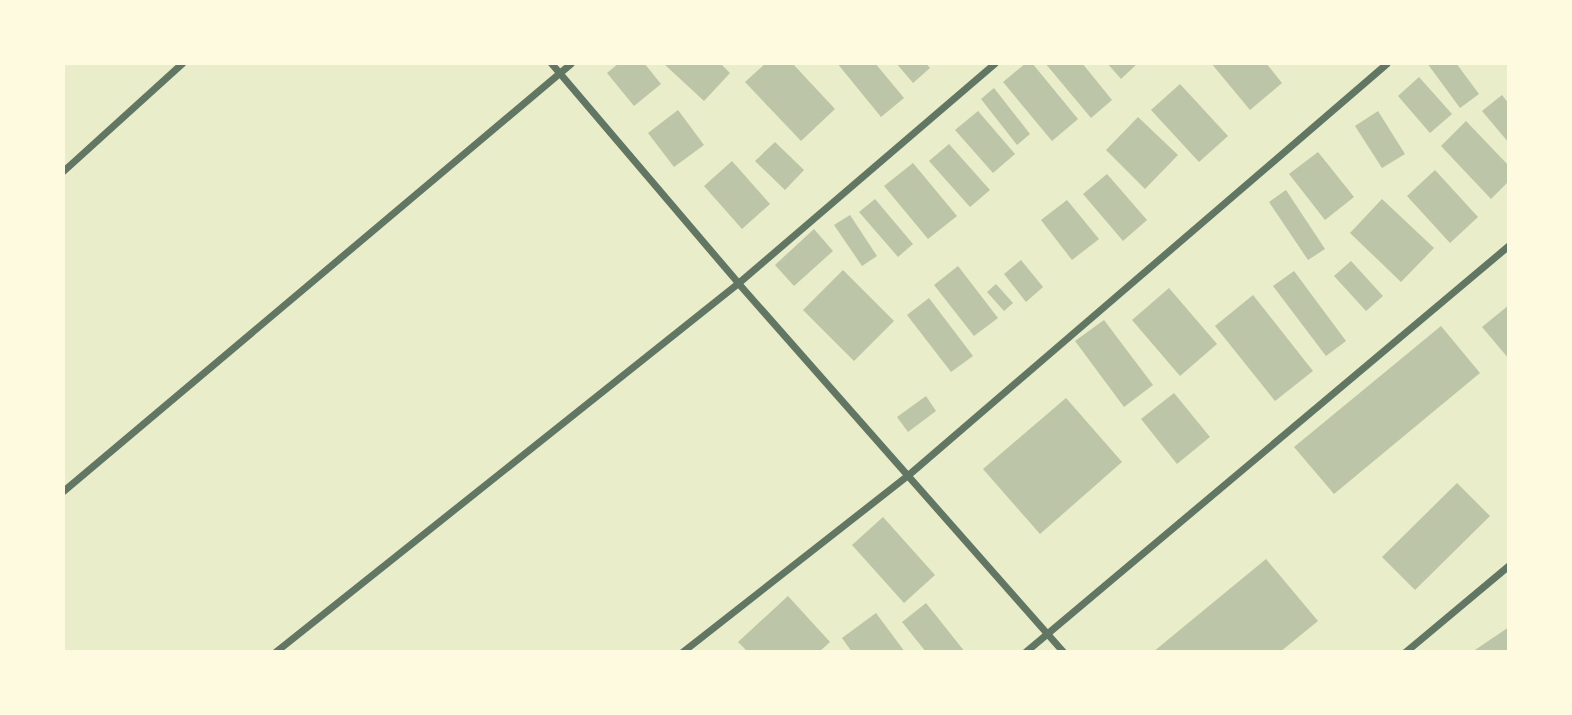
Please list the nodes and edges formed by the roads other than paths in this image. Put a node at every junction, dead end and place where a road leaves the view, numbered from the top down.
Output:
1 (182, 63) edge
2 (551, 63) edge
3 (571, 63) edge
4 (995, 63) edge
5 (1387, 63) edge
6 (559, 73) junction
7 (63, 171) edge
8 (1509, 245) edge
9 (738, 283) junction
10 (909, 474) junction
11 (63, 491) edge
12 (1509, 565) edge
13 (1047, 633) junction
14 (275, 652) edge
15 (682, 652) edge
16 (1025, 652) edge
17 (1063, 652) edge
18 (1405, 652) edge

1 - 7 street
2 - 6 street
3 - 6 street
4 - 9 street
5 - 10 street
6 - 9 street
6 - 11 street
8 - 13 street
9 - 10 street
9 - 14 street
10 - 13 street
10 - 15 street
12 - 18 street
13 - 16 street
13 - 17 street

